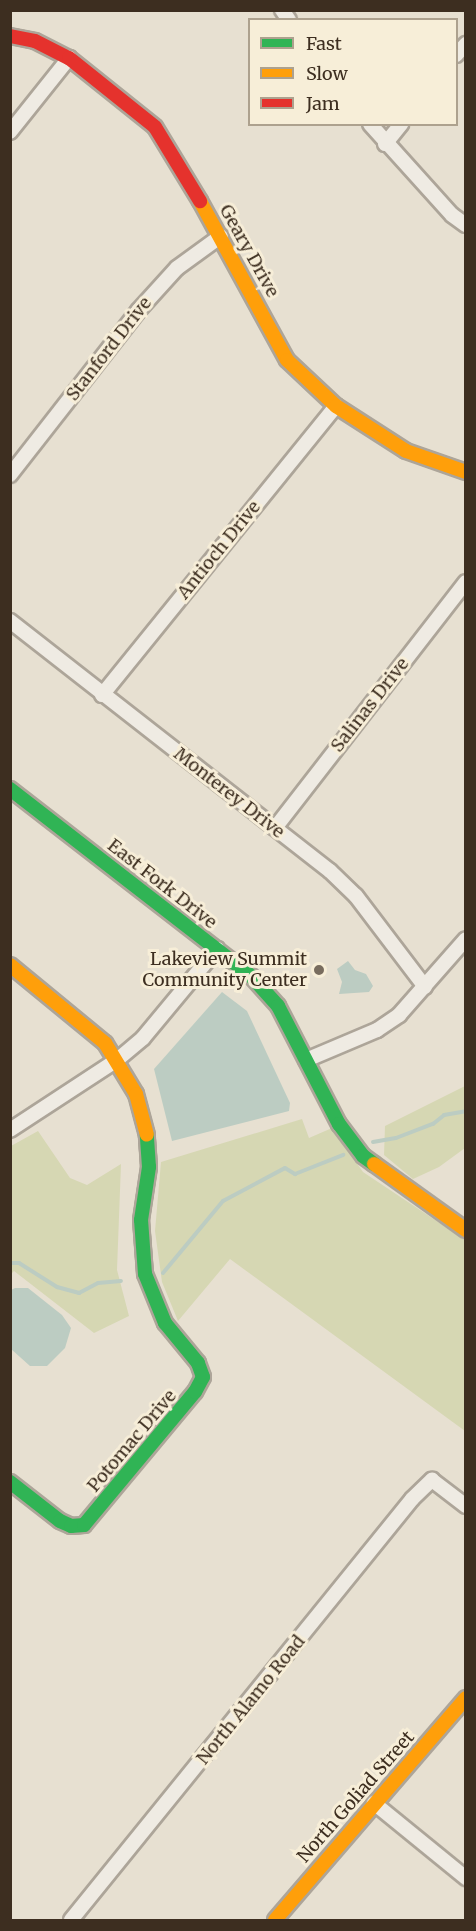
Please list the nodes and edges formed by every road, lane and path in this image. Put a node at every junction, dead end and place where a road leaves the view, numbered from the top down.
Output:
1 (10, 36) edge
2 (69, 58) junction
3 (372, 126) edge
4 (399, 126) edge
5 (10, 132) edge
6 (385, 144) junction
7 (465, 225) edge
8 (221, 236) junction
9 (336, 406) junction
10 (465, 472) edge
11 (10, 475) edge
12 (465, 582) edge
13 (10, 621) edge
14 (102, 695) junction
15 (10, 789) edge
16 (275, 828) junction
17 (465, 939) edge
18 (217, 949) junction
19 (10, 965) edge
20 (425, 987) junction
21 (117, 1060) junction
22 (306, 1060) junction
23 (10, 1130) edge
24 (465, 1230) edge
25 (10, 1482) edge
26 (465, 1506) edge
27 (465, 1698) edge
28 (374, 1803) junction
29 (465, 1878) edge
30 (71, 1920) edge
31 (275, 1920) edge

1 - 2 street, Geary Drive
2 - 5 street
2 - 8 street, Geary Drive
3 - 6 street
4 - 6 street
6 - 7 street
8 - 9 street, Geary Drive
8 - 11 street, Stanford Drive
9 - 10 street, Geary Drive
9 - 14 street, Antioch Drive
12 - 16 street, Salinas Drive
13 - 14 street, Monterey Drive
14 - 16 street, Monterey Drive
15 - 18 street, East Fork Drive
16 - 20 street, Monterey Drive
17 - 20 street
18 - 21 street
18 - 22 street, East Fork Drive
19 - 21 street
20 - 22 street
21 - 23 street
21 - 25 street, Potomac Drive
22 - 24 street, East Fork Drive
26 - 30 street, North Alamo Road
27 - 28 street, North Goliad Street
28 - 29 street
28 - 31 street, North Goliad Street

